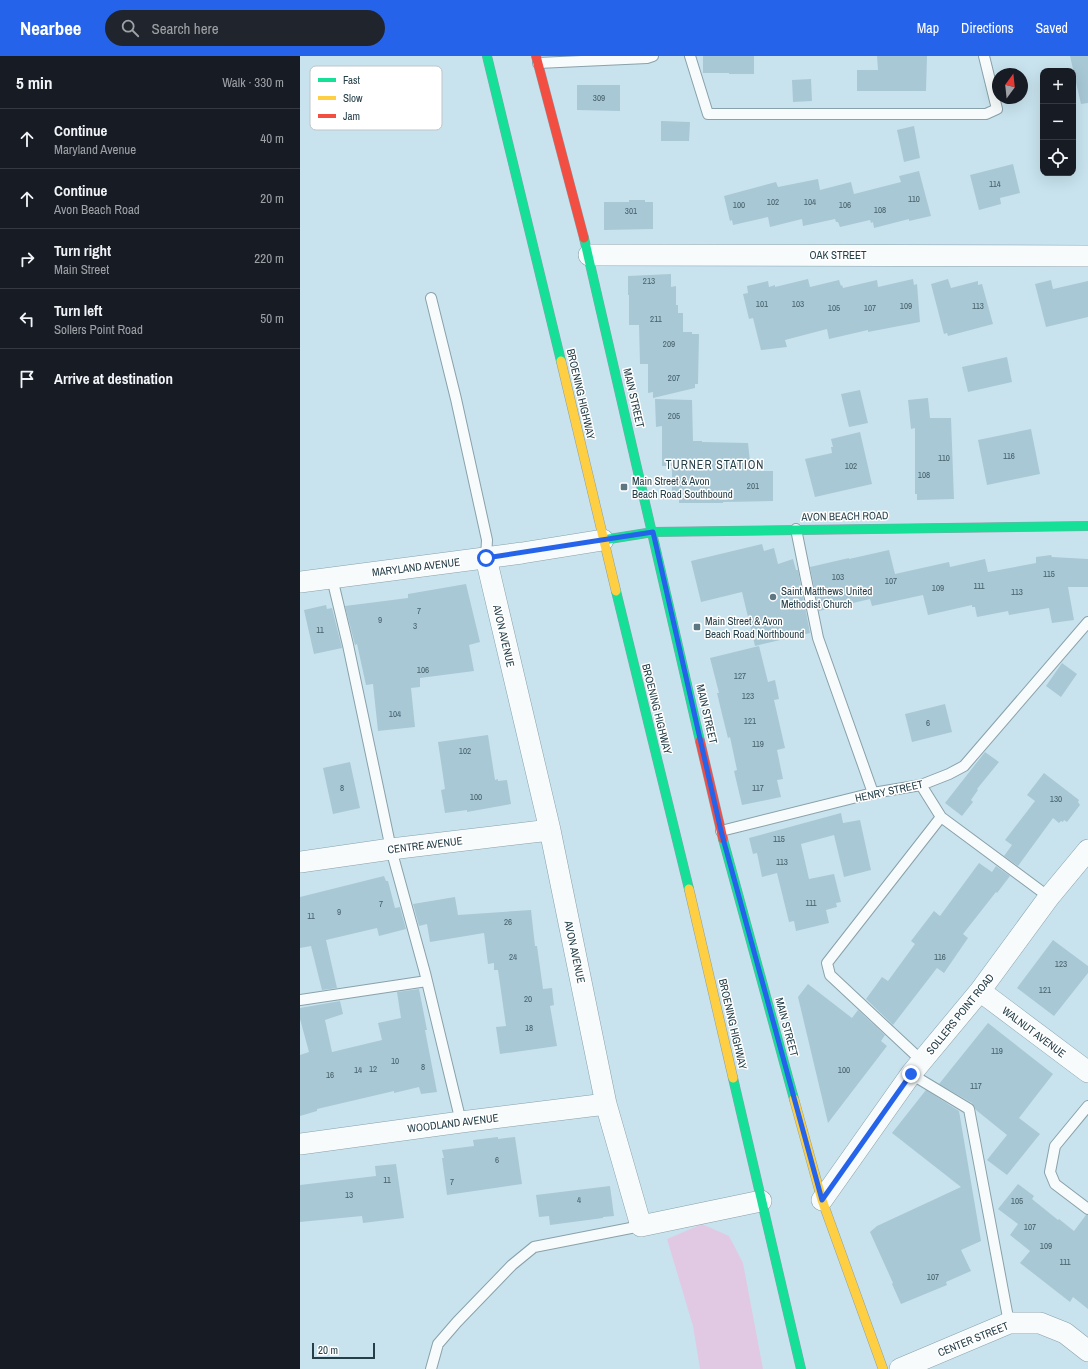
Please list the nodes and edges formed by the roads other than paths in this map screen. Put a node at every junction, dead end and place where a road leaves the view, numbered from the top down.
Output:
1 (487, 56) edge
2 (653, 56) edge
3 (690, 56) edge
4 (984, 56) edge
5 (537, 60) edge
6 (589, 255) junction
7 (1088, 256) edge
8 (431, 298) dead end
9 (1088, 526) edge
10 (796, 529) junction
11 (653, 532) junction
12 (603, 540) junction
13 (486, 558) junction
14 (332, 578) junction
15 (300, 582) edge
16 (1088, 622) edge
17 (921, 785) junction
18 (873, 793) junction
19 (941, 818) junction
20 (550, 830) junction
21 (721, 831) junction
22 (391, 848) junction
23 (1088, 850) edge
24 (300, 862) edge
25 (1049, 897) junction
26 (427, 981) junction
27 (980, 991) junction
28 (300, 1000) edge
29 (917, 1067) junction
30 (1088, 1072) edge
31 (606, 1104) junction
32 (1088, 1106) edge
33 (461, 1122) junction
34 (300, 1144) edge
35 (822, 1200) junction
36 (761, 1201) junction
37 (1088, 1209) edge
38 (641, 1226) junction
39 (1009, 1323) junction
40 (1088, 1351) edge
41 (431, 1369) edge
42 (801, 1369) edge
43 (883, 1369) edge
44 (900, 1369) edge

1 - 12 street, BROENING HIGHWAY
2 - 5 lane
3 - 4 lane
5 - 6 street, MAIN STREET
6 - 7 street, OAK STREET
6 - 11 street, MAIN STREET
8 - 13 lane
9 - 10 street, AVON BEACH ROAD
10 - 11 street, AVON BEACH ROAD
10 - 18 lane
11 - 12 street, AVON BEACH ROAD
11 - 21 street, MAIN STREET
12 - 13 street, MARYLAND AVENUE
12 - 36 street, BROENING HIGHWAY
13 - 14 street, MARYLAND AVENUE
13 - 20 street, AVON AVENUE
14 - 15 street, MARYLAND AVENUE
14 - 22 lane
16 - 17 lane, HENRY STREET
17 - 18 lane, HENRY STREET
17 - 19 lane
18 - 21 lane, HENRY STREET
19 - 25 lane
19 - 29 lane
20 - 22 street, CENTRE AVENUE
20 - 31 street, AVON AVENUE
21 - 35 street, MAIN STREET
22 - 24 street, CENTRE AVENUE
22 - 26 lane
23 - 25 street, SOLLERS POINT ROAD
25 - 27 street, SOLLERS POINT ROAD
26 - 28 lane
26 - 33 lane
27 - 29 street, SOLLERS POINT ROAD
27 - 30 street, WALNUT AVENUE
29 - 35 street, SOLLERS POINT ROAD
29 - 39 lane
31 - 33 street, WOODLAND AVENUE
31 - 38 street, AVON AVENUE
32 - 37 lane
33 - 34 street, WOODLAND AVENUE
35 - 43 street, MAIN STREET
36 - 38 street
36 - 42 street, BROENING HIGHWAY
38 - 41 lane
39 - 40 street, CENTER STREET
39 - 44 street, CENTER STREET

